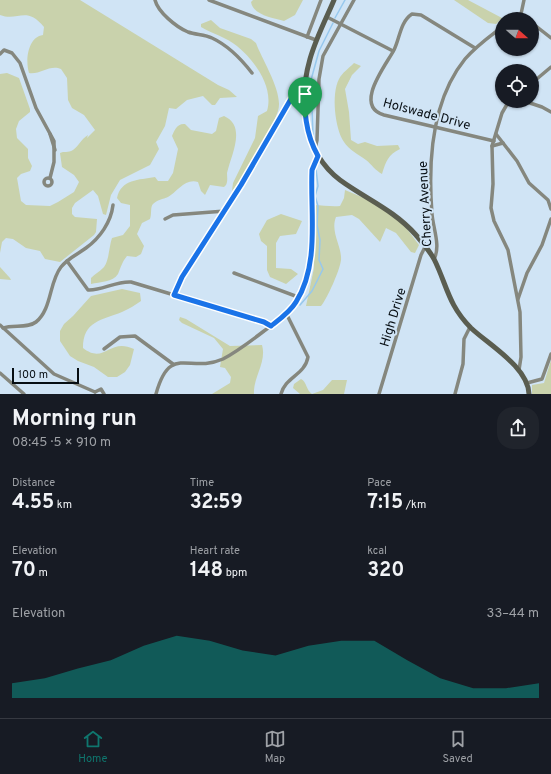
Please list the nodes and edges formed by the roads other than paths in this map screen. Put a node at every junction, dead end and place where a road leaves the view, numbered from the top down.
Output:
1 (155, 0) edge
2 (210, 0) edge
3 (321, 0) edge
4 (334, 0) edge
5 (354, 0) edge
6 (524, 0) edge
7 (521, 12) edge
8 (327, 17) junction
9 (340, 24) junction
10 (539, 29) edge
11 (495, 32) edge
12 (307, 37) junction
13 (551, 38) edge
14 (316, 40) junction
15 (475, 48) junction
16 (393, 51) junction
17 (0, 54) edge
18 (551, 67) edge
19 (252, 73) dead end
20 (539, 76) edge
21 (305, 84) junction
22 (539, 106) edge
23 (505, 108) edge
24 (551, 112) edge
25 (436, 127) junction
26 (496, 134) junction
27 (494, 141) junction
28 (503, 143) junction
29 (492, 146) junction
30 (314, 150) junction
31 (318, 156) junction
32 (50, 178) dead end
33 (113, 205) dead end
34 (551, 209) edge
35 (225, 211) junction
36 (165, 218) dead end
37 (551, 219) edge
38 (425, 247) junction
39 (434, 259) junction
40 (67, 261) junction
41 (234, 274) dead end
42 (174, 295) junction
43 (298, 297) junction
44 (518, 300) junction
45 (286, 313) junction
46 (2, 326) edge
47 (271, 326) junction
48 (470, 327) junction
49 (104, 349) dead end
50 (551, 354) edge
51 (173, 364) junction
52 (519, 370) junction
53 (0, 373) edge
54 (527, 383) junction
55 (95, 393) edge
56 (24, 394) edge
57 (104, 394) edge
58 (156, 394) edge
59 (281, 394) edge
60 (379, 394) edge
61 (455, 394) edge
62 (529, 394) edge

1 - 19 street
2 - 12 street
3 - 12 street
4 - 8 street
5 - 9 street
6 - 7 street
8 - 9 street
8 - 14 street
9 - 16 street
9 - 30 street
10 - 13 street
11 - 15 street, Cherry Avenue
12 - 14 street
14 - 21 street
15 - 16 street
15 - 25 street, Cherry Avenue
16 - 25 street, Holswade Drive
17 - 32 street
18 - 20 street
21 - 30 street
21 - 35 street
22 - 24 street
23 - 26 street
25 - 27 street, Holswade Drive
25 - 39 street, Cherry Avenue
26 - 27 street
26 - 28 street
27 - 29 street
28 - 29 street
28 - 34 street
29 - 44 street
30 - 31 street
31 - 38 street
31 - 43 street
33 - 40 street
35 - 36 street
35 - 42 street
37 - 44 street
38 - 39 street
38 - 60 street, High Drive
39 - 48 street
40 - 42 street
40 - 46 street
41 - 43 street
42 - 47 street
43 - 45 street
44 - 52 street
45 - 47 street
45 - 59 street
46 - 55 street
47 - 51 street
48 - 52 street
48 - 61 street
49 - 51 street
50 - 54 street
51 - 58 street
52 - 54 street
53 - 56 street
54 - 62 street
55 - 57 street

